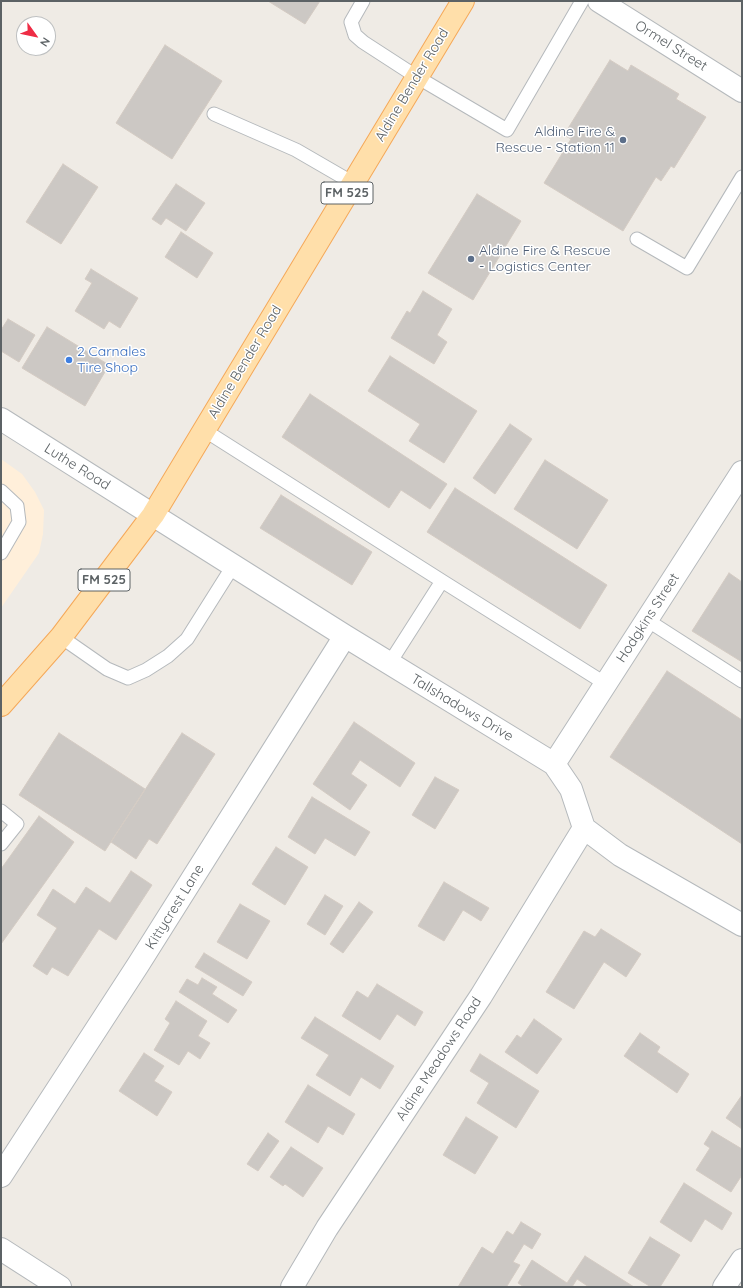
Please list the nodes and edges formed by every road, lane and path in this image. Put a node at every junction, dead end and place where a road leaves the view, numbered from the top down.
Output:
1 (363, 1) edge
2 (463, 1) edge
3 (582, 1) edge
4 (599, 1) edge
5 (417, 77) junction
6 (742, 91) edge
7 (214, 114) dead end
8 (742, 177) edge
9 (353, 183) junction
10 (637, 239) dead end
11 (1, 420) edge
12 (204, 430) junction
13 (742, 472) edge
14 (1, 491) edge
15 (153, 515) junction
16 (1, 553) edge
17 (233, 566) junction
18 (442, 581) junction
19 (647, 620) junction
20 (345, 636) junction
21 (61, 637) junction
22 (390, 664) junction
23 (742, 681) edge
24 (606, 684) junction
25 (1, 704) edge
26 (554, 764) junction
27 (1, 811) edge
28 (584, 828) junction
29 (1, 844) edge
30 (742, 925) edge
31 (1, 1176) edge
32 (1, 1249) edge
33 (742, 1260) edge
34 (60, 1287) edge
35 (292, 1287) edge
36 (724, 1287) edge

1 - 5 lane
2 - 5 main road, Aldine Bender Road / FM 525
3 - 5 lane
4 - 6 street, Ormel Street
5 - 9 main road, Aldine Bender Road / FM 525
7 - 9 lane
8 - 10 lane
9 - 12 main road, Aldine Bender Road / FM 525
11 - 15 street, Luthe Road
12 - 15 main road, Aldine Bender Road / FM 525
12 - 18 lane
13 - 19 street, Hodgkins Street
14 - 16 lane
15 - 17 street, Tallshadows Drive
15 - 21 main road, Aldine Bender Road / FM 525
17 - 20 street, Tallshadows Drive
17 - 21 lane
18 - 22 lane
18 - 24 lane
19 - 23 lane
19 - 24 street, Hodgkins Street
20 - 22 street, Tallshadows Drive
20 - 31 street, Kittycrest Lane
21 - 25 main road, Aldine Bender Road / FM 525
22 - 26 street, Tallshadows Drive
24 - 26 street, Hodgkins Street
26 - 28 street, Tallshadows Drive
27 - 29 lane
28 - 30 street
28 - 35 street, Aldine Meadows Road
32 - 34 street
33 - 36 street

